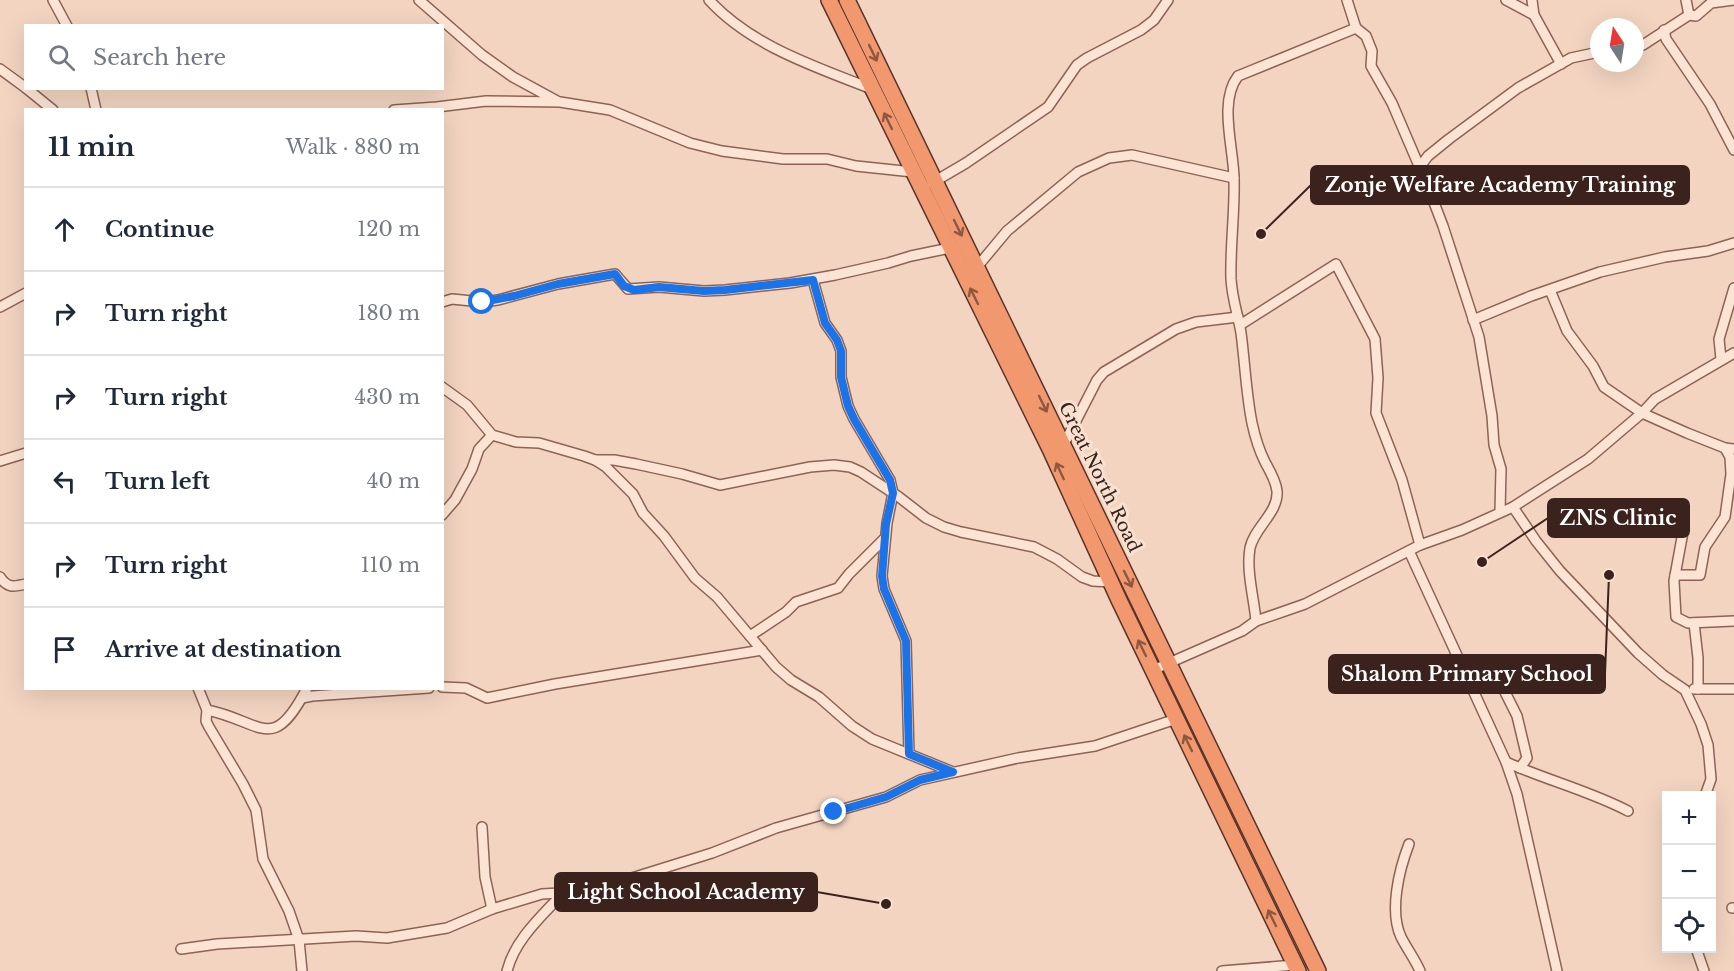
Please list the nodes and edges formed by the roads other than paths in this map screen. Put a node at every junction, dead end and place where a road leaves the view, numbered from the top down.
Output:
1 (53, 0) edge
2 (419, 0) edge
3 (709, 0) edge
4 (829, 0) edge
5 (848, 0) edge
6 (1168, 0) edge
7 (1347, 0) edge
8 (1506, 0) edge
9 (1532, 0) edge
10 (1686, 0) edge
11 (1734, 0) edge
12 (1534, 15) junction
13 (1689, 15) junction
14 (66, 24) edge
15 (1356, 28) junction
16 (1664, 30) junction
17 (1644, 44) edge
18 (1590, 53) edge
19 (1561, 64) junction
20 (0, 69) edge
21 (24, 87) edge
22 (872, 88) junction
23 (29, 90) edge
24 (91, 90) edge
25 (560, 102) junction
26 (51, 108) edge
27 (96, 108) edge
28 (423, 108) edge
29 (1734, 150) edge
30 (1419, 168) junction
31 (913, 172) junction
32 (1234, 177) junction
33 (935, 181) junction
34 (920, 188) junction
35 (1734, 243) edge
36 (950, 248) junction
37 (977, 267) junction
38 (813, 280) junction
39 (1734, 288) edge
40 (1550, 290) junction
41 (24, 294) edge
42 (444, 301) edge
43 (0, 307) edge
44 (1473, 320) junction
45 (1239, 321) junction
46 (1734, 353) edge
47 (1721, 359) junction
48 (444, 388) edge
49 (1642, 413) junction
50 (492, 435) junction
51 (1064, 446) junction
52 (1729, 448) edge
53 (24, 454) edge
54 (596, 460) junction
55 (0, 461) edge
56 (893, 493) junction
57 (1513, 507) junction
58 (444, 512) edge
59 (1500, 512) junction
60 (1683, 532) dead end
61 (885, 538) junction
62 (1420, 545) junction
63 (1409, 551) junction
64 (1676, 575) junction
65 (0, 577) edge
66 (1111, 582) junction
67 (24, 584) edge
68 (1256, 621) junction
69 (1734, 621) edge
70 (1694, 623) junction
71 (750, 636) junction
72 (762, 650) junction
73 (1169, 663) junction
74 (1493, 668) dead end
75 (1153, 670) junction
76 (444, 687) edge
77 (1734, 688) edge
78 (1698, 689) junction
79 (199, 690) edge
80 (306, 690) edge
81 (400, 690) edge
82 (1685, 690) junction
83 (302, 699) junction
84 (207, 710) junction
85 (1176, 719) junction
86 (909, 754) junction
87 (1506, 762) junction
88 (1520, 768) junction
89 (953, 772) junction
90 (1707, 791) edge
91 (1628, 811) dead end
92 (482, 827) dead end
93 (1409, 844) dead end
94 (563, 893) junction
95 (492, 909) junction
96 (299, 940) junction
97 (181, 949) dead end
98 (1698, 953) edge
99 (1296, 968) edge
100 (303, 971) edge
101 (507, 971) edge
102 (1222, 971) edge
103 (1318, 971) edge
104 (1420, 971) edge
105 (1557, 971) edge
106 (1704, 971) edge

1 - 14 street
2 - 25 street
3 - 22 street
4 - 22 highway, Great North Road
5 -> 33 highway, Great North Road
6 - 33 street
7 - 15 street
8 - 12 street
9 - 12 street
10 - 13 street
11 - 13 street
12 - 19 street
13 - 16 street
15 - 30 street
15 - 32 street
16 - 17 street
16 - 29 street
18 - 19 street
19 - 30 street
20 - 21 street
31 -> 22 highway, Great North Road
23 - 26 street
24 - 27 street
25 - 28 street
25 - 31 street
30 - 44 street
31 - 34 highway, Great North Road
32 - 37 street
32 - 45 street
33 - 34 street
33 -> 37 highway, Great North Road
34 - 36 highway, Great North Road
35 - 40 street
36 - 38 street
66 -> 36 highway, Great North Road
37 -> 51 highway, Great North Road
38 - 42 street
38 - 56 street
39 - 47 street
40 - 44 street
40 - 49 street
41 - 43 street
44 - 59 street
45 - 51 street
45 - 62 street
45 - 68 street
46 - 47 street
47 - 49 street
48 - 50 street
49 - 52 street
49 - 57 street
50 - 54 street
50 - 58 street
51 -> 73 highway, Great North Road
52 - 64 street
53 - 55 street
54 - 56 street
54 - 71 street
56 - 61 street
56 - 66 street
57 - 59 street
57 - 82 street
59 - 62 street
60 - 64 street
61 - 71 street
61 - 86 street
62 - 63 street
63 - 68 street
63 - 87 street
64 - 70 street
65 - 67 street
75 -> 66 highway, Great North Road
68 - 73 street
69 - 70 street
70 - 78 street
71 - 72 street
72 - 76 street
72 - 86 street
73 - 75 street
73 - 103 highway, Great North Road
74 - 88 street
75 - 85 highway, Great North Road
77 - 78 street
78 - 82 street
79 - 84 street
80 - 83 street
81 - 83 street
82 - 90 street
83 - 84 street
84 - 96 street
85 - 89 street
99 -> 85 highway, Great North Road
86 - 89 street
87 - 88 street
87 - 105 street
88 - 91 street
89 - 94 street
92 - 95 street
93 - 104 street
94 - 95 street
94 - 101 street
95 - 96 street
96 - 97 street
96 - 100 street
98 - 106 street
99 - 102 street

